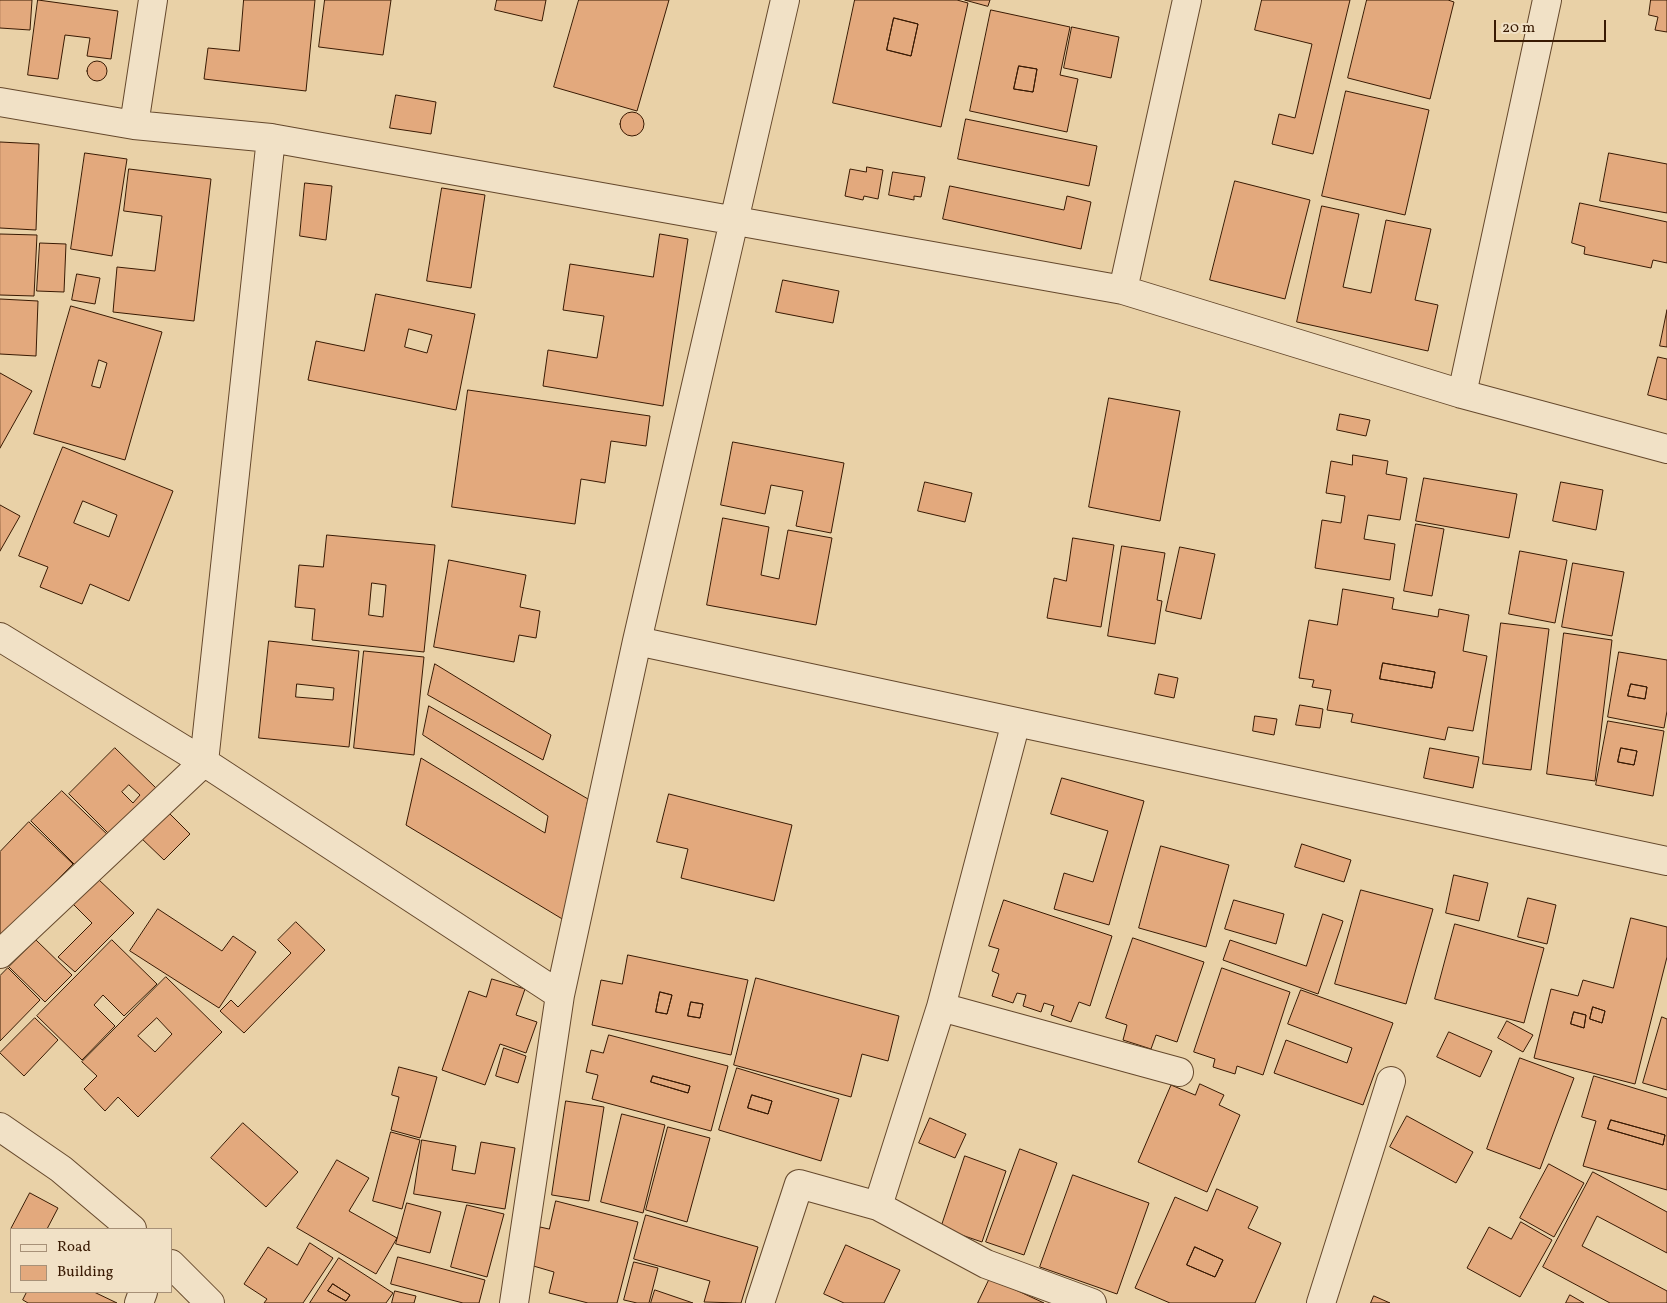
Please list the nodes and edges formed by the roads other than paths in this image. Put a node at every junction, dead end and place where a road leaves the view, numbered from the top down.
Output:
1 (153, 0) edge
2 (785, 0) edge
3 (1187, 0) edge
4 (1547, 0) edge
5 (0, 102) edge
6 (134, 125) junction
7 (271, 138) junction
8 (734, 222) junction
9 (1123, 290) junction
10 (1462, 394) junction
11 (1667, 449) edge
12 (0, 638) edge
13 (637, 641) junction
14 (1016, 722) junction
15 (204, 762) junction
16 (1667, 862) edge
17 (0, 954) edge
18 (560, 995) junction
19 (941, 1007) junction
20 (1180, 1072) dead end
21 (1392, 1080) dead end
22 (0, 1127) edge
23 (878, 1206) junction
24 (131, 1228) edge
25 (172, 1265) edge
26 (517, 1302) edge
27 (210, 1303) edge
28 (760, 1303) edge
29 (1092, 1303) edge
30 (1321, 1303) edge

1 - 6 street
2 - 8 street
3 - 9 street
4 - 10 street
5 - 6 street
6 - 7 street
7 - 8 street
7 - 15 street
8 - 9 street
8 - 13 street
9 - 10 street
10 - 11 street
12 - 15 street
13 - 14 street
13 - 18 street
14 - 16 street
14 - 19 street
15 - 17 street
15 - 18 street
18 - 26 street
19 - 20 street
19 - 23 street
21 - 30 street
22 - 24 street
23 - 28 street
23 - 29 street
25 - 27 street

